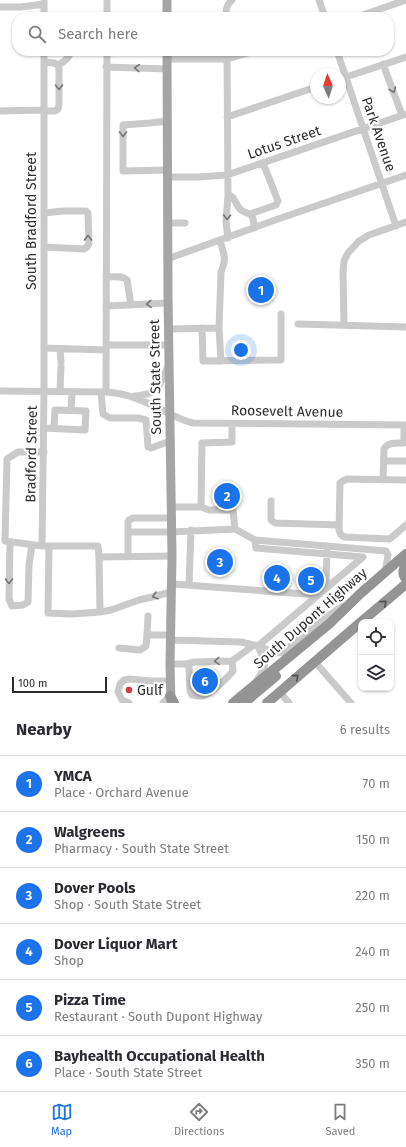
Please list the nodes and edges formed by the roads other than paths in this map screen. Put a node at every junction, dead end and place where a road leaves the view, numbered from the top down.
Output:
1 (107, 0) edge
2 (167, 0) edge
3 (232, 0) edge
4 (319, 0) edge
5 (406, 0) edge
6 (44, 2) edge
7 (0, 7) edge
8 (107, 12) edge
9 (167, 12) edge
10 (226, 12) edge
11 (323, 12) edge
12 (371, 12) edge
13 (44, 56) edge
14 (69, 56) edge
15 (107, 56) edge
16 (167, 56) edge
17 (182, 56) edge
18 (238, 56) edge
19 (338, 56) edge
20 (406, 57) edge
21 (227, 59) junction
22 (44, 62) junction
23 (384, 64) junction
24 (58, 65) junction
25 (106, 67) junction
26 (341, 68) edge
27 (167, 69) junction
28 (346, 77) edge
29 (346, 86) edge
30 (310, 89) edge
31 (44, 110) junction
32 (0, 111) edge
33 (404, 115) edge
34 (227, 117) junction
35 (167, 121) junction
36 (363, 128) junction
37 (263, 163) junction
38 (167, 173) junction
39 (227, 175) junction
40 (406, 175) edge
41 (382, 183) junction
42 (228, 195) junction
43 (44, 213) junction
44 (250, 214) junction
45 (406, 222) edge
46 (167, 223) junction
47 (185, 223) dead end
48 (396, 226) junction
49 (254, 228) junction
50 (228, 238) junction
51 (220, 241) junction
52 (44, 247) junction
53 (167, 260) junction
54 (106, 277) junction
55 (168, 303) junction
56 (131, 305) junction
57 (106, 306) junction
58 (281, 314) dead end
59 (298, 324) dead end
60 (344, 326) junction
61 (406, 327) edge
62 (202, 328) junction
63 (219, 328) junction
64 (168, 329) junction
65 (169, 345) junction
66 (106, 347) junction
67 (44, 348) junction
68 (60, 348) junction
69 (221, 360) junction
70 (169, 364) junction
71 (0, 391) edge
72 (44, 391) junction
73 (60, 391) junction
74 (72, 392) junction
75 (104, 392) junction
76 (133, 396) junction
77 (71, 410) junction
78 (170, 414) junction
79 (232, 424) junction
80 (405, 425) edge
81 (44, 428) junction
82 (54, 428) junction
83 (170, 440) junction
84 (405, 443) edge
85 (44, 452) junction
86 (384, 461) junction
87 (406, 461) edge
88 (383, 480) junction
89 (406, 480) edge
90 (271, 501) dead end
91 (171, 507) junction
92 (201, 507) junction
93 (171, 518) junction
94 (339, 525) junction
95 (406, 525) edge
96 (235, 529) junction
97 (191, 530) junction
98 (128, 532) junction
99 (171, 532) junction
100 (376, 539) junction
101 (254, 540) junction
102 (8, 542) junction
103 (32, 545) junction
104 (327, 545) junction
105 (45, 546) junction
106 (376, 549) junction
107 (327, 554) junction
108 (406, 554) edge
109 (172, 556) junction
110 (99, 557) junction
111 (128, 557) junction
112 (406, 564) edge
113 (385, 573) junction
114 (406, 579) edge
115 (406, 584) edge
116 (189, 585) junction
117 (171, 588) junction
118 (326, 588) junction
119 (361, 593) junction
120 (318, 595) junction
121 (100, 612) junction
122 (148, 616) dead end
123 (365, 619) edge
124 (329, 624) junction
125 (358, 625) edge
126 (147, 635) junction
127 (171, 638) junction
128 (256, 646) junction
129 (119, 648) dead end
130 (232, 661) junction
131 (315, 662) junction
132 (170, 664) junction
133 (186, 664) junction
134 (170, 681) junction
135 (253, 685) junction
136 (280, 692) junction
137 (169, 701) edge
138 (129, 703) edge
139 (227, 703) edge
140 (233, 703) edge
141 (244, 703) edge
142 (267, 703) edge
143 (289, 703) edge
144 (351, 703) edge

1 - 8 street
2 - 9 main road
3 - 10 street
4 - 11 street
5 - 12 street
6 - 7 street
13 - 22 street, South Bradford Street
14 - 24 street
15 - 25 street
16 - 27 main road, South State Street
17 - 21 street
18 - 21 street
19 - 26 street, Park Avenue
20 - 23 street
21 - 34 street
22 - 24 street
22 - 31 street, South Bradford Street
23 - 28 street
23 -> 33 street
24 -> 31 street
27 -> 25 street
25 - 54 street
27 - 35 main road, South State Street
29 - 36 street, Park Avenue
30 - 34 street
31 - 32 street
31 - 43 street, South Bradford Street
33 - 36 street, Lotus Street
34 - 39 street
35 - 38 main road, South State Street
35 -> 38 street, Lotus Street
36 - 37 street, Lotus Street
36 - 41 street, Park Avenue
37 - 39 street, Lotus Street
37 - 44 street
38 - 39 street, Lotus Street
38 - 46 main road, South State Street
39 - 42 street
40 - 41 street
41 - 48 street, Park Avenue
41 - 49 street
42 - 44 street
42 -> 50 street
43 - 52 street, South Bradford Street
52 -> 43 street
44 - 49 street
45 - 48 street
46 - 47 street
46 - 53 main road, South State Street
48 - 60 street
49 - 50 street
50 - 51 street
51 - 53 street
51 - 63 street
52 - 67 street, South Bradford Street
53 - 55 main road, South State Street
54 - 56 street
54 - 57 street
55 -> 56 street
55 - 64 main road, South State Street
56 - 57 street
57 - 66 street
58 - 69 street
59 - 60 street
60 - 61 street
62 - 63 street
62 - 64 street
62 - 69 street
63 - 69 street
64 - 65 main road, South State Street
65 - 66 street
65 - 70 main road, South State Street
66 - 68 street
66 - 75 street
67 - 68 street
67 - 72 street, South Bradford Street
68 - 73 street
70 - 76 street
70 - 78 main road, South State Street
71 - 72 street
72 - 73 street
72 - 81 street, Bradford Street
73 - 74 street
74 - 75 street
74 - 77 street
75 - 76 street
75 - 83 street
76 - 78 street, Roosevelt Avenue
77 - 82 street
77 - 82 street
78 - 79 street, Roosevelt Avenue
78 - 83 main road, South State Street
79 - 80 street, Roosevelt Avenue
79 - 92 street
80 - 84 street
81 - 82 street
81 - 85 street, Bradford Street
83 - 91 main road, South State Street
84 - 86 street
85 - 102 street
85 - 105 street, Bradford Street
86 - 87 street
86 - 88 street
88 - 89 street
88 - 94 street
90 - 94 street
91 - 92 street
91 - 93 main road, South State Street
92 - 96 street
93 - 98 street
93 - 99 main road, South State Street
94 - 100 street
95 - 100 street
96 - 97 street
96 - 101 street
97 - 99 street
97 - 116 street
98 - 99 street
98 - 111 street
99 - 109 main road, South State Street
100 - 106 street
101 - 104 street
101 - 107 street
102 - 103 street
102 -> 103 street
103 - 105 street
104 - 106 street
104 - 107 street
105 - 110 street
105 - 121 street, Bradford Street
106 - 113 street
107 - 118 street
107 - 118 street
108 - 113 highway, South Dupont Highway
109 - 111 street
109 - 117 main road, South State Street
110 - 111 street
110 - 121 street
112 - 114 highway
113 - 119 highway, South Dupont Highway
123 -> 115 highway
116 - 117 street
116 - 120 street
117 -> 121 street
117 - 127 main road, South State Street
118 - 120 street
119 - 124 highway, South Dupont Highway
119 - 128 street
120 - 128 street
122 - 126 street
124 - 135 highway, South Dupont Highway
124 - 141 highway
125 - 131 highway
126 - 127 street
126 - 129 street
127 - 128 street
127 - 132 main road, South State Street
128 - 130 street
128 - 135 street
130 -> 133 street
130 - 133 street
136 -> 131 highway
131 - 144 street
132 - 133 street
132 - 134 main road, South State Street
134 - 137 main road, South State Street
134 - 138 street
135 - 139 highway
135 - 140 highway, South Dupont Highway
136 - 142 highway
136 - 143 street

